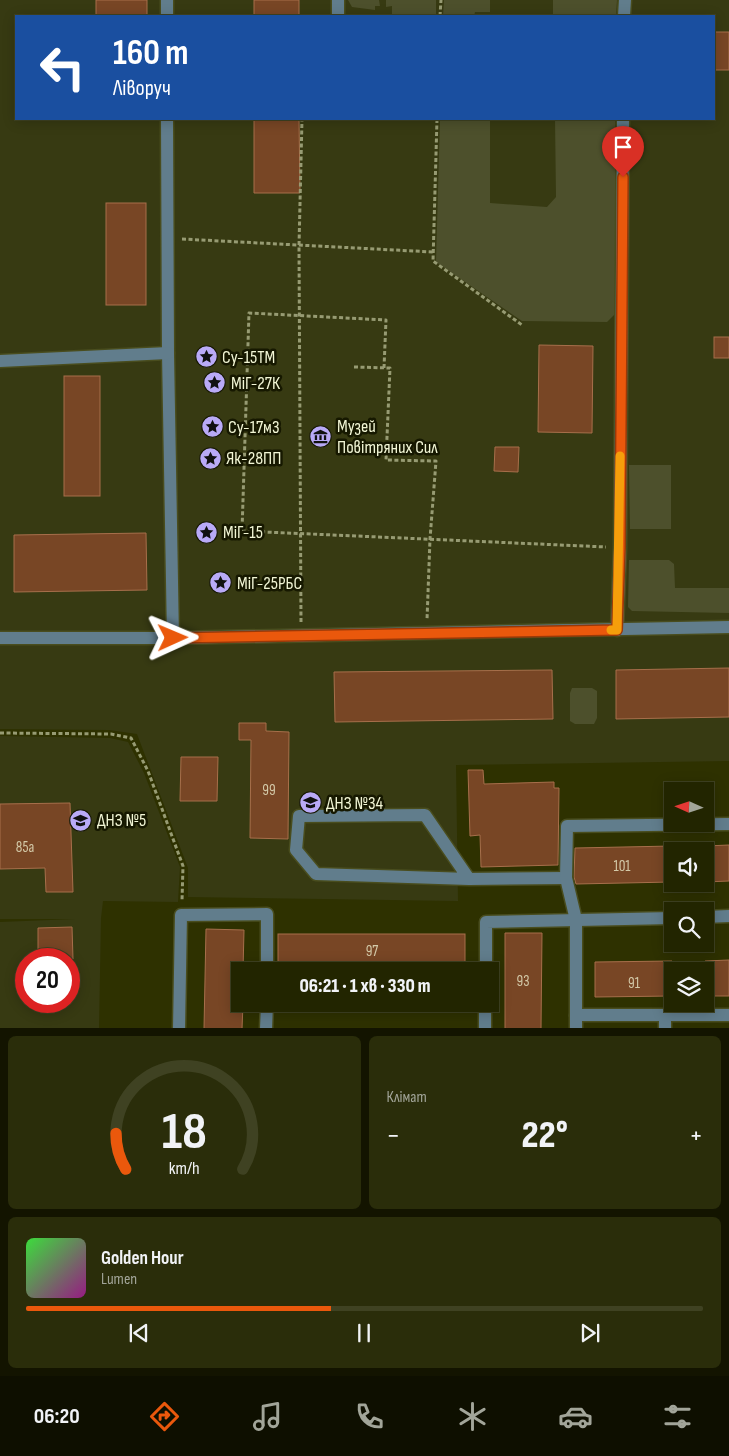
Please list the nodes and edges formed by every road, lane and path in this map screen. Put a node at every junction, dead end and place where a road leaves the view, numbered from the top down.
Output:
1 (167, 0) edge
2 (338, 0) edge
3 (441, 0) edge
4 (624, 0) edge
5 (167, 15) edge
6 (338, 15) edge
7 (440, 15) edge
8 (624, 15) edge
9 (167, 120) edge
10 (302, 120) edge
11 (437, 120) edge
12 (624, 120) edge
13 (168, 238) junction
14 (299, 246) junction
15 (433, 252) junction
16 (300, 315) junction
17 (522, 325) dead end
18 (168, 352) junction
19 (0, 362) edge
20 (354, 367) dead end
21 (384, 368) junction
22 (300, 533) junction
23 (430, 539) junction
24 (620, 548) junction
25 (729, 627) edge
26 (617, 630) junction
27 (426, 633) junction
28 (301, 635) junction
29 (0, 638) edge
30 (173, 638) junction
31 (0, 733) edge
32 (729, 824) edge
33 (566, 878) junction
34 (468, 879) junction
35 (181, 915) junction
36 (729, 916) edge
37 (714, 917) edge
38 (664, 918) edge
39 (576, 920) junction
40 (267, 962) edge
41 (486, 962) edge
42 (267, 1012) edge
43 (485, 1012) edge
44 (576, 1015) junction
45 (665, 1015) junction
46 (729, 1015) edge
47 (179, 1028) edge
48 (266, 1028) edge
49 (485, 1028) edge
50 (576, 1028) edge
51 (665, 1028) edge

1 - 5 lane
2 - 6 lane
3 - 7 path
4 - 8 lane
9 - 13 lane
10 - 14 path
11 - 15 path
12 - 24 lane
13 - 14 path
13 - 18 lane
14 - 15 path
14 - 16 path
15 - 17 path
16 - 21 path
16 - 22 path
16 - 22 path
18 - 19 lane
18 - 30 lane
20 - 21 path
21 - 23 path
22 - 23 path
22 - 28 path
23 - 24 path
23 - 27 path
24 - 26 lane
25 - 26 lane
26 - 27 lane
27 - 28 lane
28 - 30 lane
29 - 30 lane
31 - 35 path
32 - 33 lane
33 - 34 lane
33 - 39 lane
34 - 34 lane
35 - 40 lane
35 - 47 lane
36 - 37 lane
38 - 39 lane
39 - 41 lane
39 - 44 lane
42 - 48 lane
43 - 49 lane
44 - 45 lane
44 - 50 lane
45 - 46 lane
45 - 51 lane

